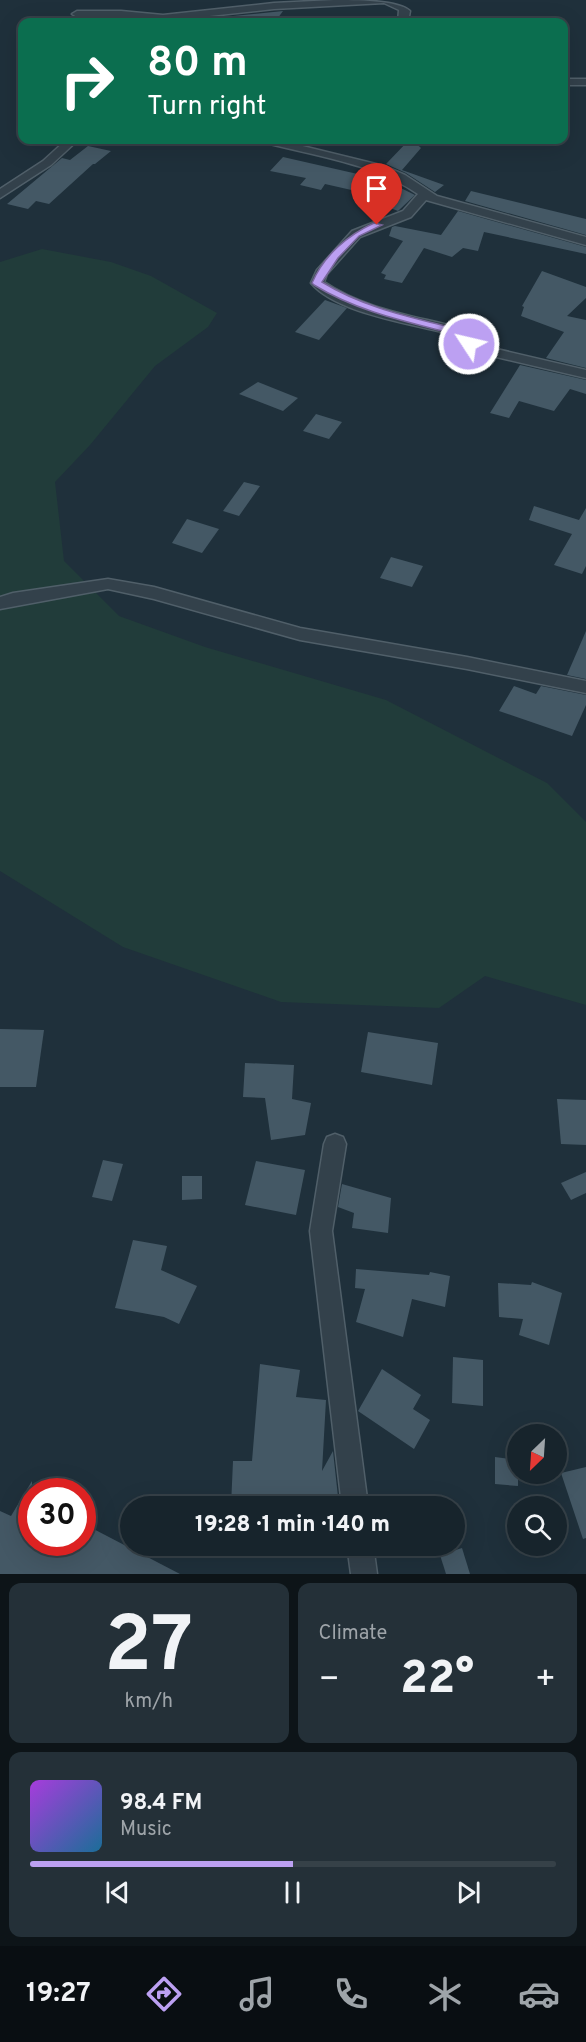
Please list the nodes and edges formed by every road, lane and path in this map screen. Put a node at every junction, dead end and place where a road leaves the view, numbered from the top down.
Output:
1 (82, 0) edge
2 (389, 1) edge
3 (79, 18) edge
4 (404, 18) edge
5 (568, 82) edge
6 (586, 82) edge
7 (68, 144) edge
8 (282, 144) edge
9 (0, 194) edge
10 (425, 194) junction
11 (586, 241) edge
12 (586, 374) edge
13 (0, 603) edge
14 (586, 687) edge
15 (335, 1144) dead end
16 (354, 1496) edge
17 (362, 1556) edge
18 (364, 1574) edge

1 - 3 street
2 - 3 street
2 - 4 street
5 - 6 street
7 - 9 street
8 - 10 street
10 - 11 street
10 - 12 street
13 - 14 street
15 - 16 street
17 - 18 street

